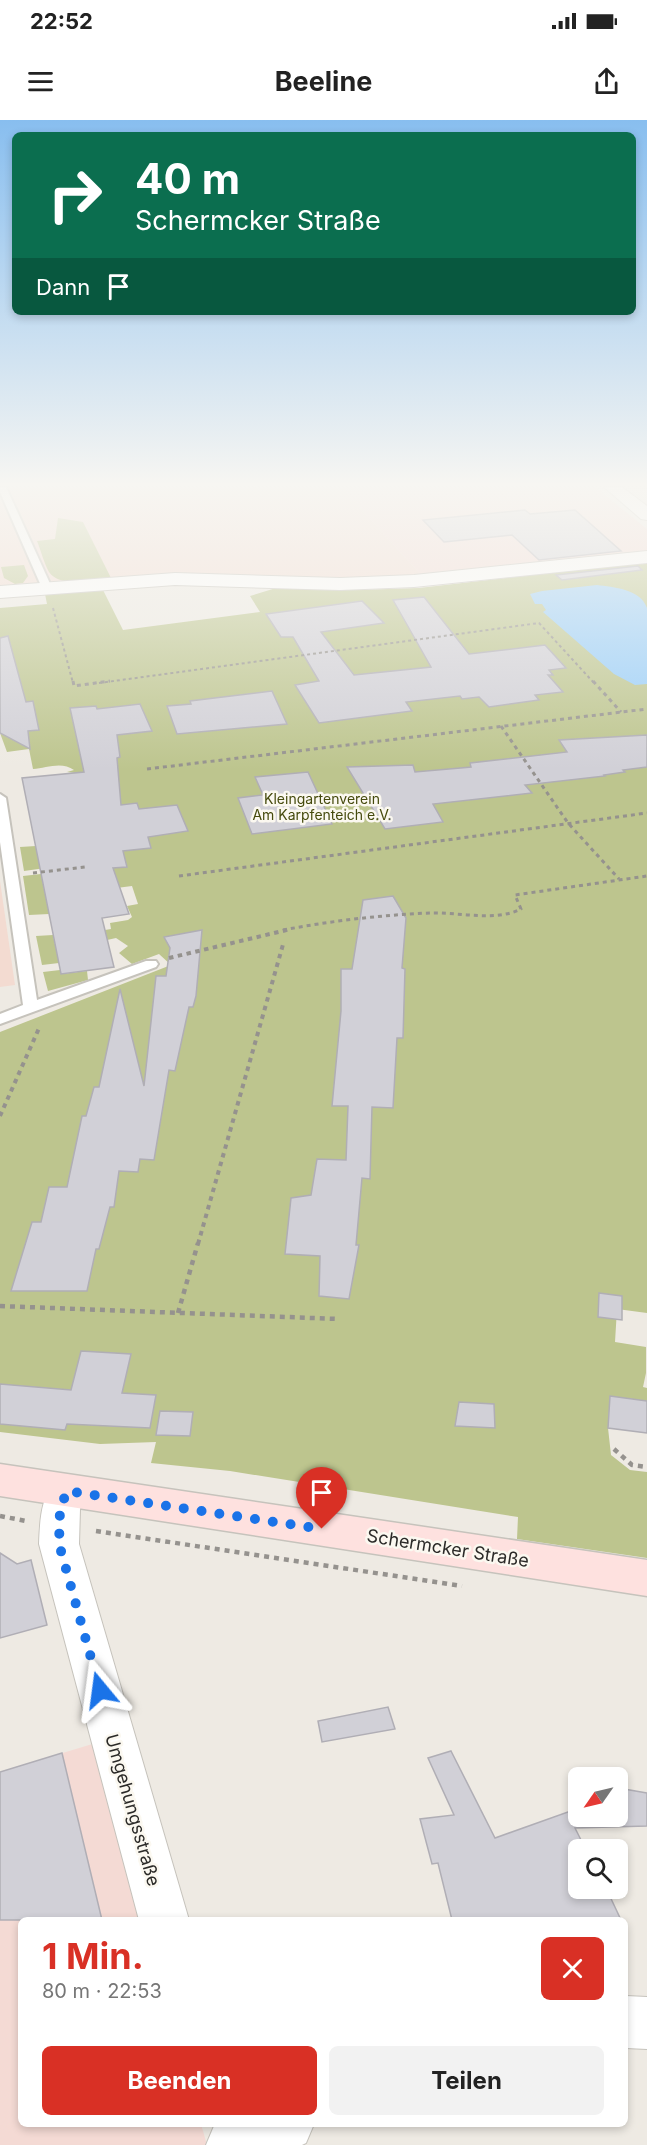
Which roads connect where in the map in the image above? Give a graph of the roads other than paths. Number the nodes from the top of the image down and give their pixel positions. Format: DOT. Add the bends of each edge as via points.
graph roads {
  1 [pos="44,582"];
  2 [pos="139,582"];
  3 [pos="262,582"];
  4 [pos="409,582"];
  5 [pos="47,588"];
  6 [pos="0,592"];
  7 [pos="0,798"];
  8 [pos="151,964"];
  9 [pos="31,1007"];
  10 [pos="0,1018"];
  11 [pos="0,1480"];
  12 [pos="62,1508"];
  13 [pos="647,1578"];
  14 [pos="163,1917"];
  15 [pos="628,2022"];
  16 [pos="647,2023"];
  17 [pos="223,2127"];
  18 [pos="279,2127"];
  19 [pos="227,2145"];
  20 [pos="233,2145"];
  1 -- 5 [label="lane"];
  2 -- 5 [label="street"];
  3 -- 4 [label="street"];
  5 -- 6 [label="street"];
  7 -- 9 [label="lane"];
  8 -- 9 [label="lane"];
  9 -- 10 [label="lane"];
  11 -- 12 [label="main road, Schermcker Straße"];
  12 -- 13 [label="main road, Schermcker Straße"];
  12 -- 14 [label="street, Umgehungsstraße" via="59,1544"];
  15 -- 16 [label="street"];
  17 -- 19 [label="street"];
  18 -- 20 [label="street"];
}
